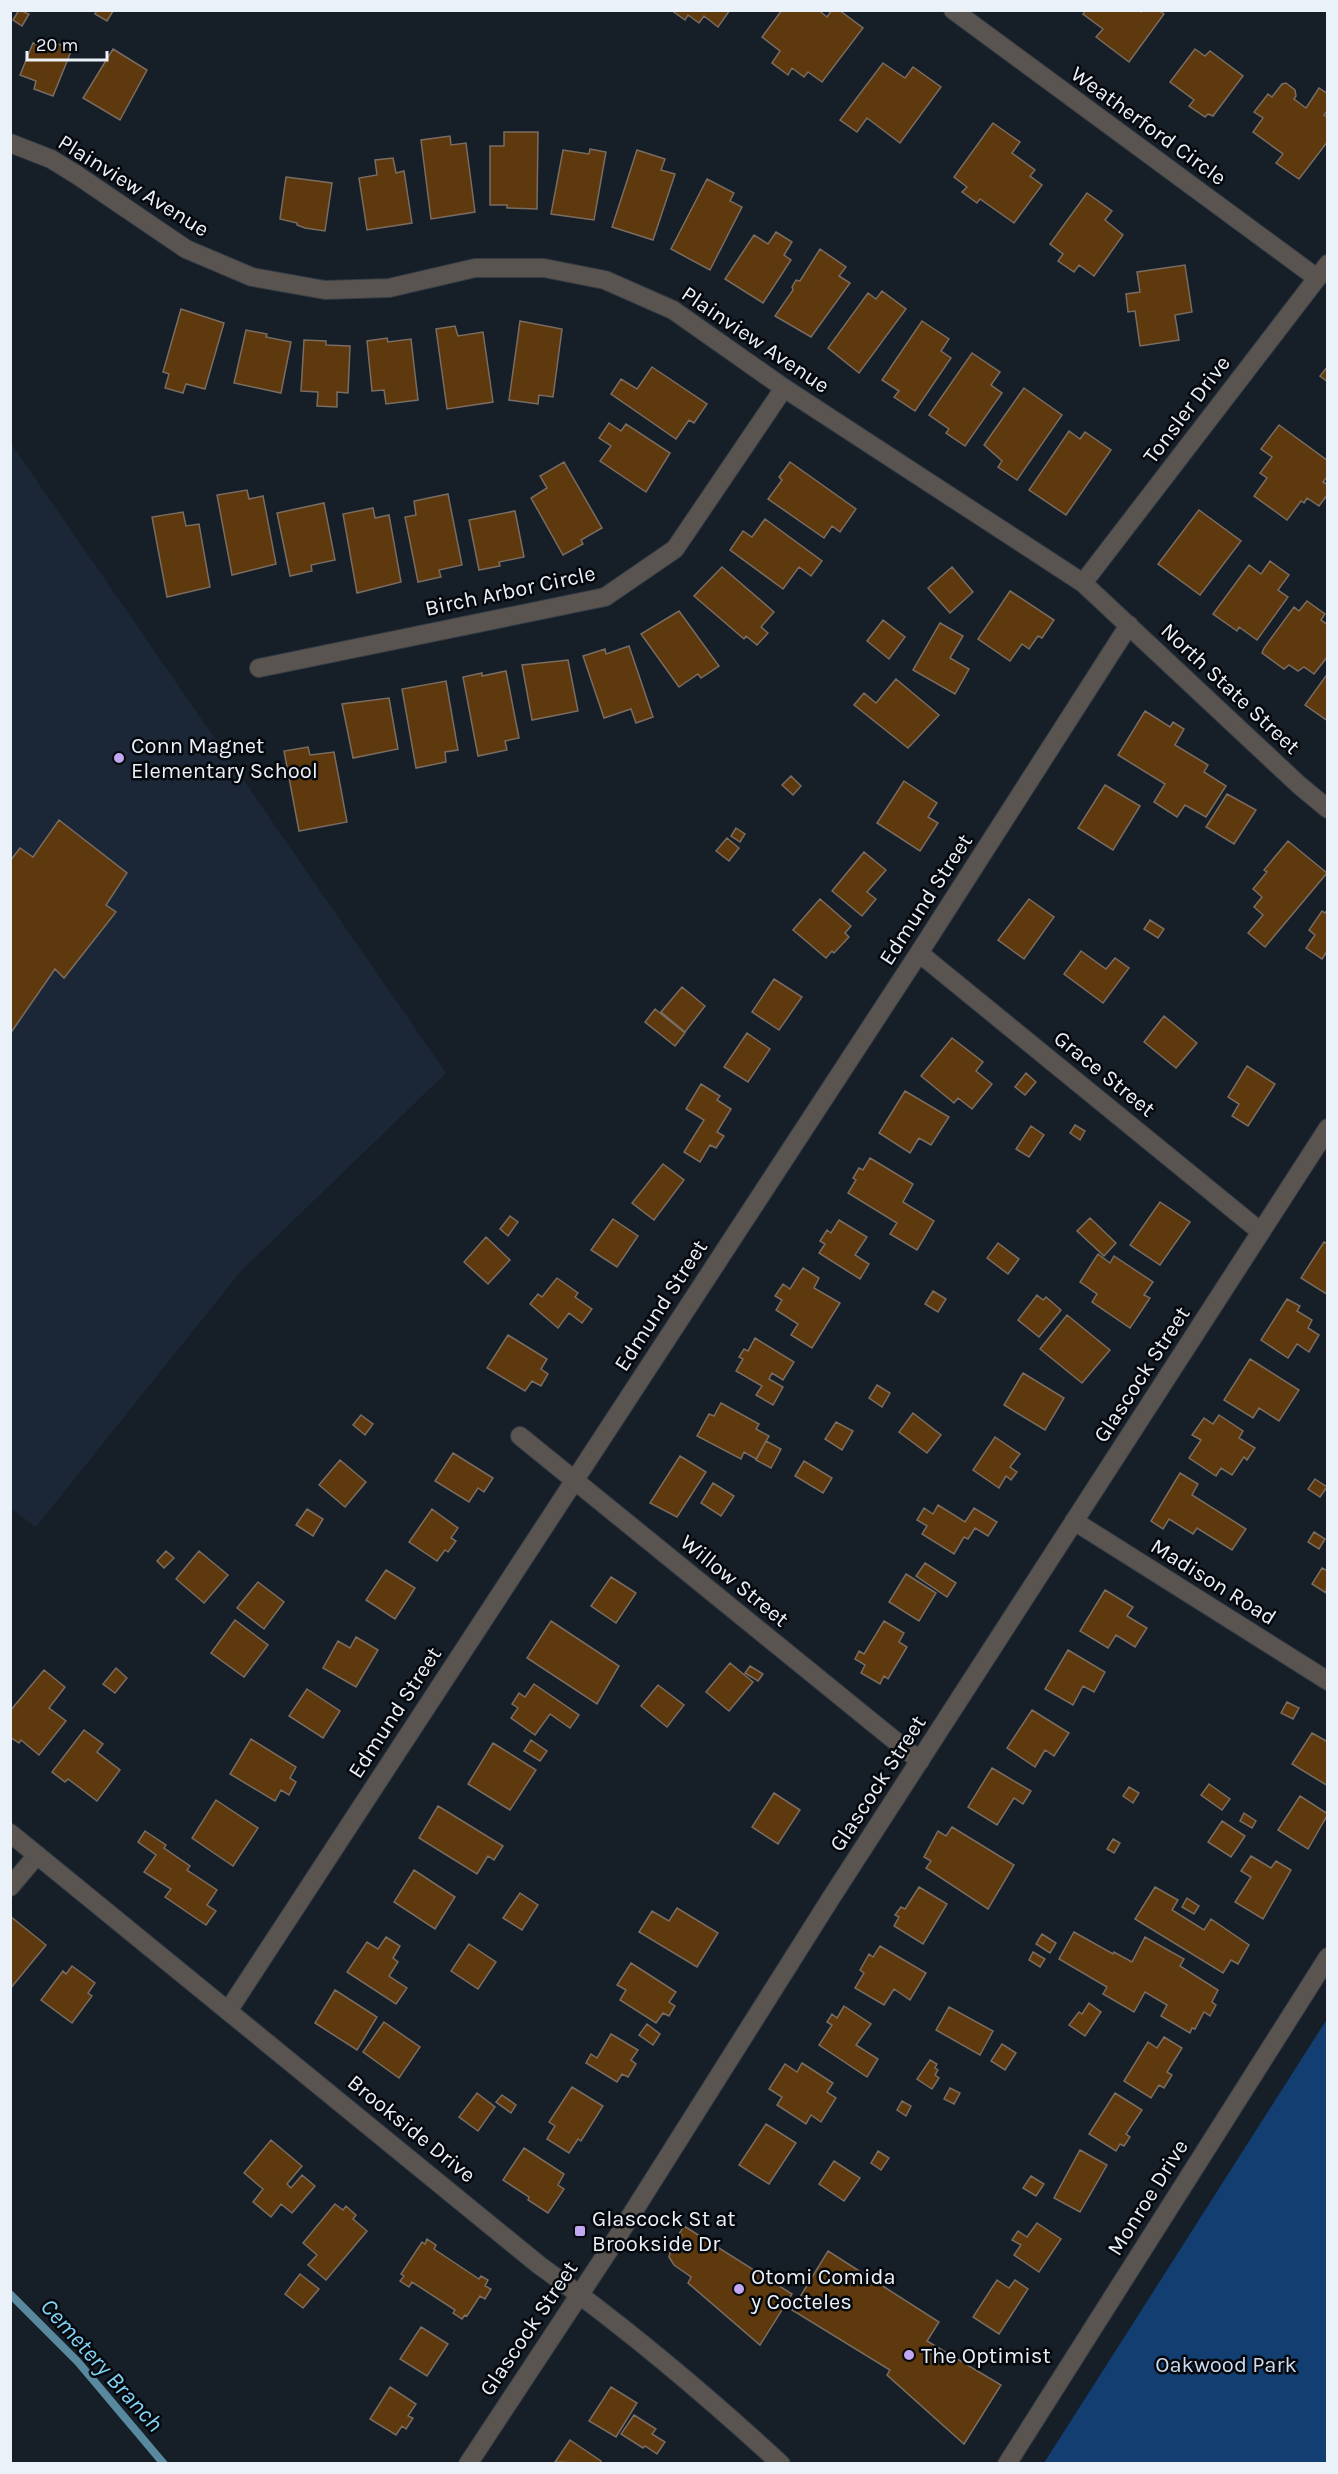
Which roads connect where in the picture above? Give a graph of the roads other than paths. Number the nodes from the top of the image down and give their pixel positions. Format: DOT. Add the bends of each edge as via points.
graph roads {
  1 [pos="953,10"];
  2 [pos="10,143"];
  3 [pos="1322,271"];
  4 [pos="784,388"];
  5 [pos="1083,583"];
  6 [pos="1129,625"];
  7 [pos="259,668"];
  8 [pos="1328,809"];
  9 [pos="920,952"];
  10 [pos="1328,1128"];
  11 [pos="1261,1232"];
  12 [pos="520,1436"];
  13 [pos="573,1480"];
  14 [pos="1074,1521"];
  15 [pos="1328,1681"];
  16 [pos="920,1761"];
  17 [pos="10,1833"];
  18 [pos="37,1855"];
  19 [pos="10,1887"];
  20 [pos="1328,1957"];
  21 [pos="228,2011"];
  22 [pos="579,2293"];
  23 [pos="468,2463"];
  24 [pos="781,2463"];
  25 [pos="1007,2463"];
  1 -- 3 [label="street, Weatherford Circle"];
  2 -- 4 [label="street, Plainview Avenue" via="51,159 186,249 252,277 325,290 390,288 475,268 544,268 605,280 674,310"];
  3 -- 5 [label="street, Tonsler Drive"];
  4 -- 5 [label="street, Plainview Avenue"];
  4 -- 7 [label="street, Birch Arbor Circle" via="675,549 604,597"];
  5 -- 6 [label="street, Plainview Avenue"];
  6 -- 8 [label="street, North State Street"];
  6 -- 9 [label="street, Edmund Street"];
  9 -- 11 [label="street, Grace Street"];
  9 -- 13 [label="street, Edmund Street"];
  10 -- 11 [label="street, Glascock Street"];
  11 -- 14 [label="street, Glascock Street"];
  12 -- 13 [label="street, Willow Street"];
  13 -- 16 [label="street, Willow Street"];
  13 -- 21 [label="street, Edmund Street"];
  14 -- 15 [label="street, Madison Road"];
  14 -- 16 [label="street, Glascock Street"];
  16 -- 22 [label="street, Glascock Street"];
  17 -- 18 [label="street, Brookside Drive"];
  18 -- 19 [label="street"];
  18 -- 21 [label="street, Brookside Drive"];
  20 -- 25 [label="street, Monroe Drive"];
  21 -- 22 [label="street, Brookside Drive" via="539,2265"];
  22 -- 23 [label="street, Glascock Street"];
  22 -- 24 [label="street, Brookside Drive"];
}
